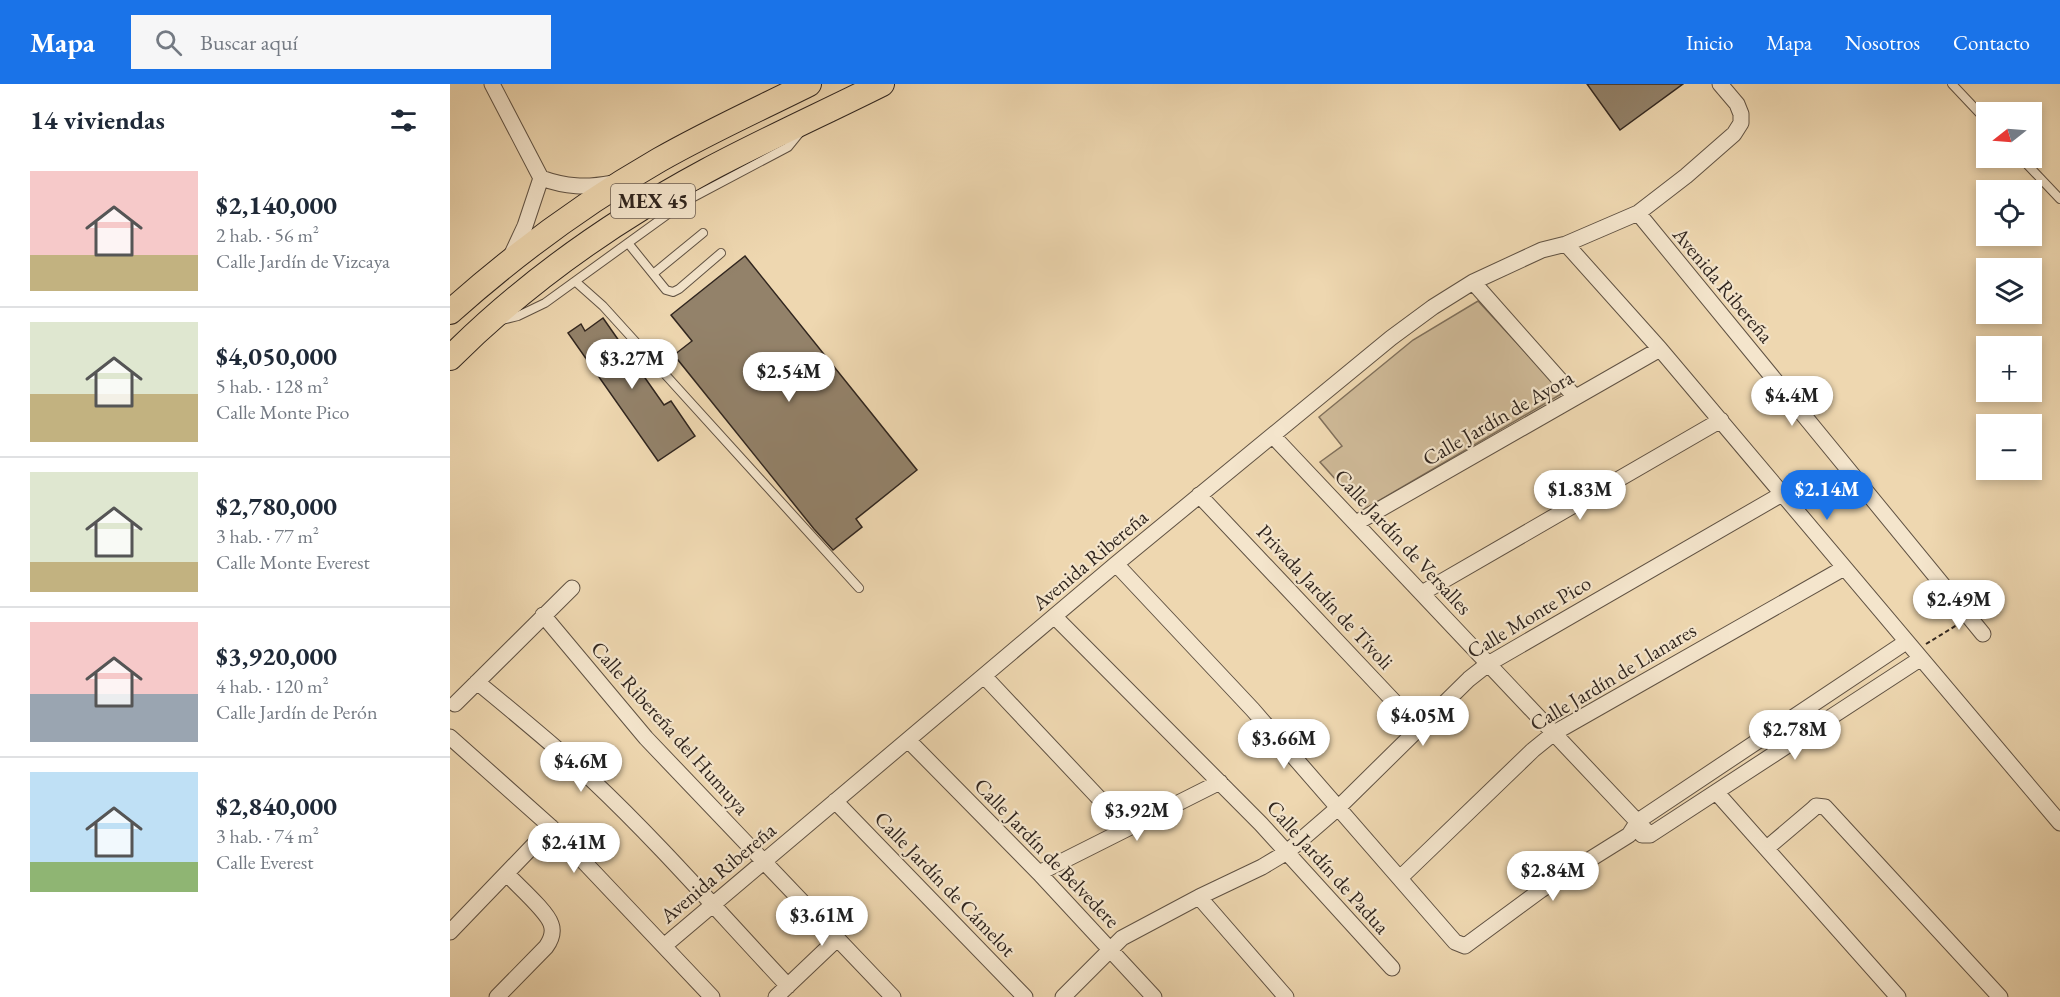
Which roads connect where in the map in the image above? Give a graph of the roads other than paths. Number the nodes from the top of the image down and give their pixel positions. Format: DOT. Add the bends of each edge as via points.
graph roads {
  1 [pos="492,84"];
  2 [pos="809,84"];
  3 [pos="882,84"];
  4 [pos="1720,84"];
  5 [pos="1952,84"];
  6 [pos="794,109"];
  7 [pos="1976,109"];
  8 [pos="2031,168"];
  9 [pos="539,174"];
  10 [pos="624,181"];
  11 [pos="697,185"];
  12 [pos="2060,199"];
  13 [pos="1638,213"];
  14 [pos="703,233"];
  15 [pos="628,243"];
  16 [pos="1566,244"];
  17 [pos="721,253"];
  18 [pos="507,264"];
  19 [pos="653,274"];
  20 [pos="576,282"];
  21 [pos="1473,282"];
  22 [pos="450,312"];
  23 [pos="488,322"];
  24 [pos="1660,349"];
  25 [pos="450,358"];
  26 [pos="1575,397"];
  27 [pos="1721,420"];
  28 [pos="1273,436"];
  29 [pos="1782,494"];
  30 [pos="1199,495"];
  31 [pos="1356,523"];
  32 [pos="1116,564"];
  33 [pos="1844,568"];
  34 [pos="572,588"];
  35 [pos="859,588"];
  36 [pos="1422,593"];
  37 [pos="543,615"];
  38 [pos="1055,617"];
  39 [pos="1983,634"];
  40 [pos="1913,651"];
  41 [pos="1488,664"];
  42 [pos="984,676"];
  43 [pos="477,682"];
  44 [pos="455,704"];
  45 [pos="1419,728"];
  46 [pos="1554,733"];
  47 [pos="450,737"];
  48 [pos="908,740"];
  49 [pos="1220,782"];
  50 [pos="1717,793"];
  51 [pos="835,801"];
  52 [pos="1339,807"];
  53 [pos="1638,821"];
  54 [pos="2060,823"];
  55 [pos="550,827"];
  56 [pos="1128,828"];
  57 [pos="1629,835"];
  58 [pos="1650,835"];
  59 [pos="1767,848"];
  60 [pos="1287,852"];
  61 [pos="763,861"];
  62 [pos="1039,873"];
  63 [pos="507,874"];
  64 [pos="1400,878"];
  65 [pos="1199,897"];
  66 [pos="711,905"];
  67 [pos="450,932"];
  68 [pos="837,939"];
  69 [pos="664,945"];
  70 [pos="1110,949"];
  71 [pos="1392,968"];
  72 [pos="788,986"];
  73 [pos="497,997"];
  74 [pos="712,997"];
  75 [pos="776,997"];
  76 [pos="893,997"];
  77 [pos="1025,997"];
  78 [pos="1063,997"];
  79 [pos="1154,997"];
  80 [pos="1286,997"];
  81 [pos="1898,997"];
  82 [pos="2000,997"];
  1 -- 9 [label="street"];
  2 -- 6 [label="highway, MEX 45"];
  3 -- 6 [label="highway, MEX 45"];
  4 -- 13 [label="street, Avenida Ribereña" via="1737,104 1741,123 1734,134 1686,176"];
  5 -- 7 [label="lane"];
  6 -- 10 [label="highway, MEX 45" via="689,143"];
  6 -- 11 [label="highway, MEX 45"];
  8 -- 12 [label="lane"];
  9 -- 10 [label="street" via="563,185 583,187"];
  9 -- 18 [label="street" via="525,225"];
  10 -- 18 [label="highway, MEX 45"];
  11 -- 15 [label="lane" via="672,211"];
  11 -- 23 [label="highway, MEX 45" via="639,210 584,246"];
  13 -- 16 [label="street, Avenida Ribereña"];
  13 -- 39 [label="street, Avenida Ribereña"];
  14 -- 19 [label="lane"];
  15 -- 19 [label="lane"];
  15 -- 20 [label="lane"];
  16 -- 21 [label="street, Avenida Ribereña" via="1542,250"];
  16 -- 24 [label="street"];
  17 -- 19 [label="lane" via="676,291 666,290"];
  18 -- 22 [label="highway, MEX 45"];
  20 -- 23 [label="lane" via="531,310"];
  20 -- 35 [label="lane" via="603,306"];
  21 -- 26 [label="street"];
  21 -- 28 [label="street, Avenida Ribereña" via="1391,338"];
  23 -- 25 [label="highway, MEX 45"];
  24 -- 26 [label="street, Calle Jardín de Ayora"];
  24 -- 27 [label="street"];
  26 -- 31 [label="street, Calle Jardín de Ayora"];
  27 -- 29 [label="street"];
  27 -- 36 [label="street"];
  28 -- 30 [label="street, Avenida Ribereña"];
  28 -- 31 [label="street, Calle Jardín de Versalles"];
  29 -- 33 [label="street"];
  29 -- 41 [label="street, Calle Monte Pico"];
  30 -- 32 [label="street, Avenida Ribereña"];
  30 -- 45 [label="street, Privada Jardín de Tívoli"];
  31 -- 36 [label="street, Calle Jardín de Versalles"];
  32 -- 38 [label="street, Avenida Ribereña"];
  32 -- 52 [label="street"];
  33 -- 40 [label="street"];
  33 -- 46 [label="street, Calle Jardín de Llanares"];
  34 -- 37 [label="street"];
  36 -- 41 [label="street, Calle Jardín de Versalles"];
  37 -- 43 [label="street"];
  37 -- 61 [label="street, Calle Ribereña del Humuya" via="646,738"];
  38 -- 42 [label="street, Avenida Ribereña"];
  38 -- 49 [label="street, Calle Jardín de Padua"];
  40 -- 50 [label="street"];
  40 -- 53 [label="street"];
  40 -- 54 [label="street"];
  41 -- 45 [label="street, Calle Monte Pico"];
  41 -- 46 [label="street, Calle Jardín de Versalles"];
  42 -- 48 [label="street, Avenida Ribereña"];
  42 -- 56 [label="street"];
  43 -- 44 [label="street"];
  43 -- 66 [label="street" via="592,781"];
  45 -- 52 [label="street, Calle Monte Pico"];
  46 -- 53 [label="street, Calle Jardín de Versalles"];
  46 -- 64 [label="street, Calle Jardín de Llanares"];
  47 -- 55 [label="street"];
  48 -- 51 [label="street, Avenida Ribereña"];
  48 -- 62 [label="street, Calle Jardín de Belvedere"];
  49 -- 56 [label="street"];
  49 -- 60 [label="street, Calle Jardín de Padua"];
  50 -- 58 [label="street"];
  50 -- 59 [label="street"];
  51 -- 61 [label="street, Avenida Ribereña"];
  51 -- 77 [label="street, Calle Jardín de Cámelot"];
  52 -- 60 [label="street, Calle Monte Pico"];
  52 -- 64 [label="street"];
  53 -- 57 [label="street"];
  53 -- 58 [label="street, Calle Jardín de Versalles"];
  55 -- 63 [label="street"];
  55 -- 69 [label="street"];
  56 -- 62 [label="street"];
  57 -- 58 [label="street"];
  57 -- 64 [label="street" via="1541,890 1465,946 1455,942"];
  59 -- 81 [label="street"];
  59 -- 82 [label="street" via="1816,806 1825,807"];
  60 -- 65 [label="street, Calle Monte Pico"];
  60 -- 71 [label="street, Calle Jardín de Padua"];
  61 -- 66 [label="street, Avenida Ribereña"];
  61 -- 68 [label="street, Calle Ribereña del Humuya"];
  62 -- 70 [label="street, Calle Jardín de Belvedere"];
  63 -- 67 [label="street"];
  63 -- 73 [label="street" via="548,917 552,930 546,947"];
  65 -- 70 [label="street, Calle Monte Pico" via="1139,928"];
  65 -- 80 [label="street"];
  66 -- 69 [label="street, Avenida Ribereña"];
  66 -- 72 [label="street"];
  68 -- 72 [label="street"];
  68 -- 76 [label="street, Calle Ribereña del Humuya"];
  69 -- 74 [label="street"];
  70 -- 78 [label="street, Calle Monte Pico"];
  70 -- 79 [label="street, Calle Jardín de Belvedere"];
  72 -- 75 [label="street"];
}
